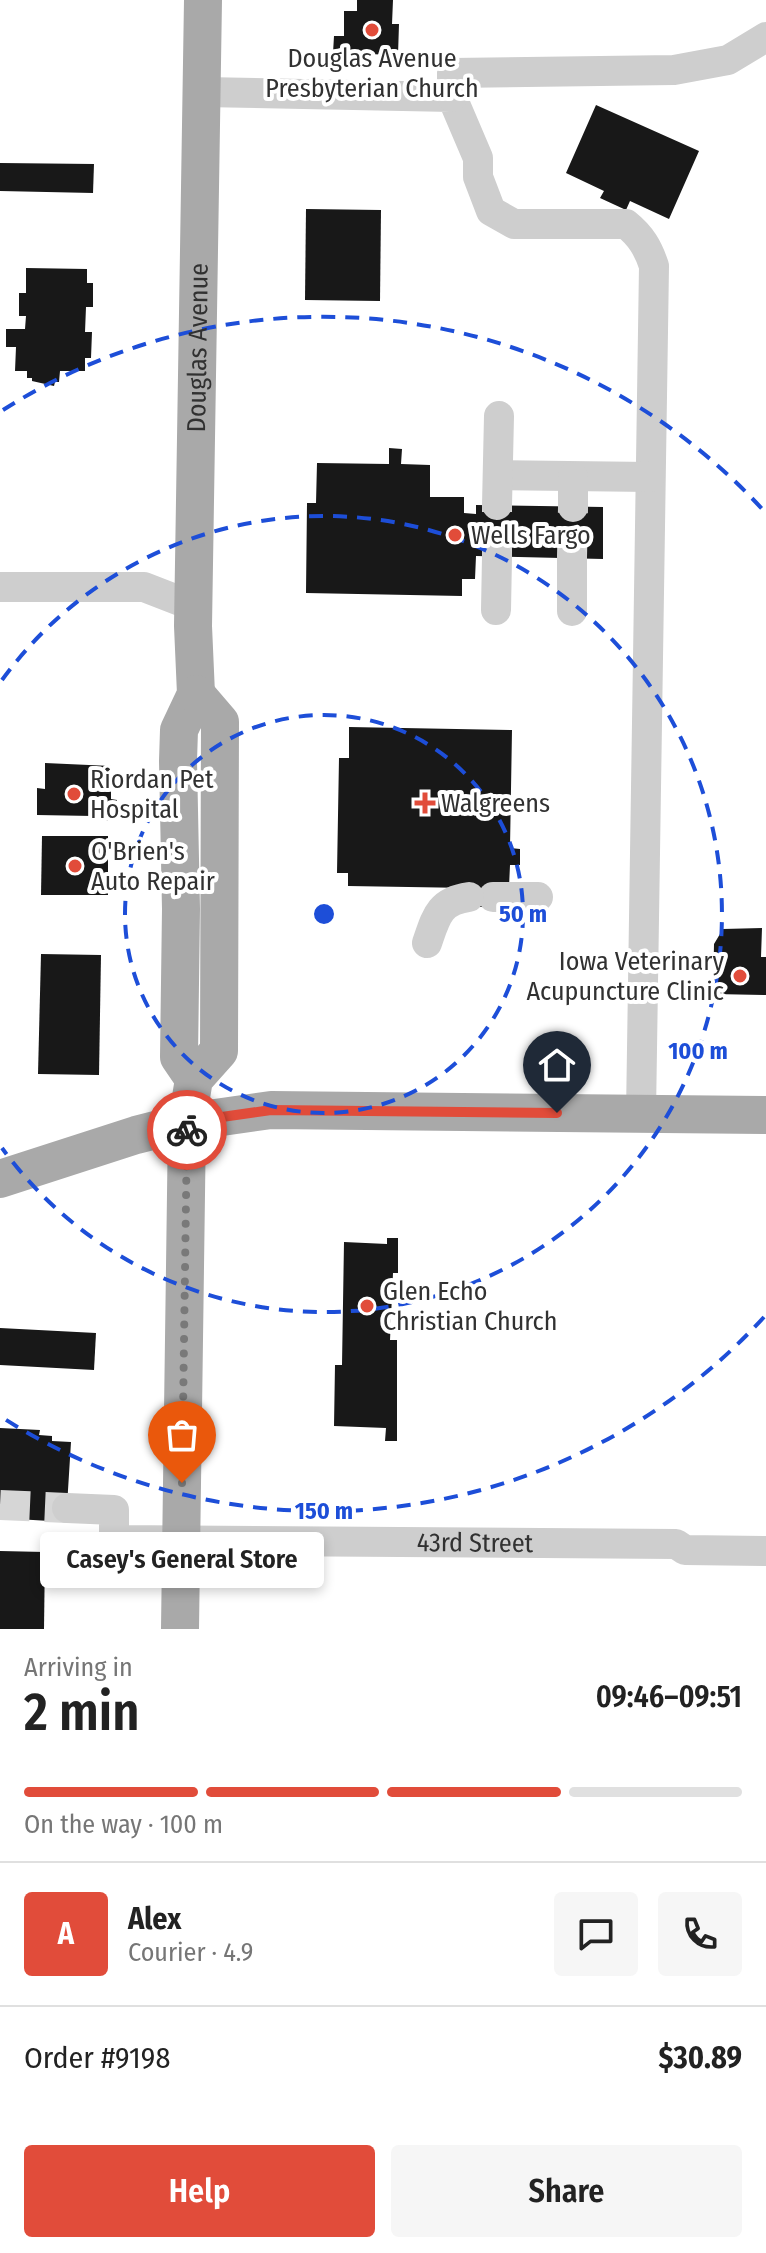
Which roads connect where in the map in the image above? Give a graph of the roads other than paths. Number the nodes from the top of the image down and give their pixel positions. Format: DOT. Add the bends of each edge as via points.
graph roads {
  1 [pos="203,0"];
  2 [pos="766,37"];
  3 [pos="203,92"];
  4 [pos="452,97"];
  5 [pos="499,416"];
  6 [pos="498,475"];
  7 [pos="650,477"];
  8 [pos="497,505"];
  9 [pos="497,557"];
  10 [pos="572,558"];
  11 [pos="0,587"];
  12 [pos="193,606"];
  13 [pos="496,610"];
  14 [pos="572,611"];
  15 [pos="538,897"];
  16 [pos="427,943"];
  17 [pos="641,1114"];
  18 [pos="766,1115"];
  19 [pos="187,1122"];
  20 [pos="0,1179"];
  21 [pos="67,1508"];
  22 [pos="181,1541"];
  23 [pos="766,1551"];
  24 [pos="180,1629"];
  1 -- 3 [label="main road, Douglas Avenue"];
  2 -- 4 [label="street" via="728,60 674,70 452,73"];
  3 -- 4 [label="street"];
  3 -- 12 [label="main road, Douglas Avenue"];
  4 -- 7 [label="street" via="478,158 478,177 491,211 514,224 626,224 649,251 654,266"];
  5 -- 6 [label="street"];
  6 -- 7 [label="street" via="573,492"];
  6 -- 8 [label="street"];
  7 -- 17 [label="street"];
  9 -- 13 [label="street"];
  10 -- 14 [label="street"];
  11 -- 12 [label="street" via="144,587"];
  12 -- 19 [label="main road, Douglas Avenue" via="196,694 179,730 178,761 179,1057 194,1079"];
  15 -- 16 [label="street" via="451,899"];
  17 -- 18 [label="main road"];
  17 -- 19 [label="main road" via="271,1110"];
  19 -- 20 [label="main road"];
  19 -- 22 [label="main road, Douglas Avenue"];
  21 -- 22 [label="street, 43rd Street" via="114,1510 114,1540"];
  22 -- 23 [label="street, 43rd Street" via="676,1544 685,1550"];
  22 -- 24 [label="main road, Douglas Avenue"];
}
